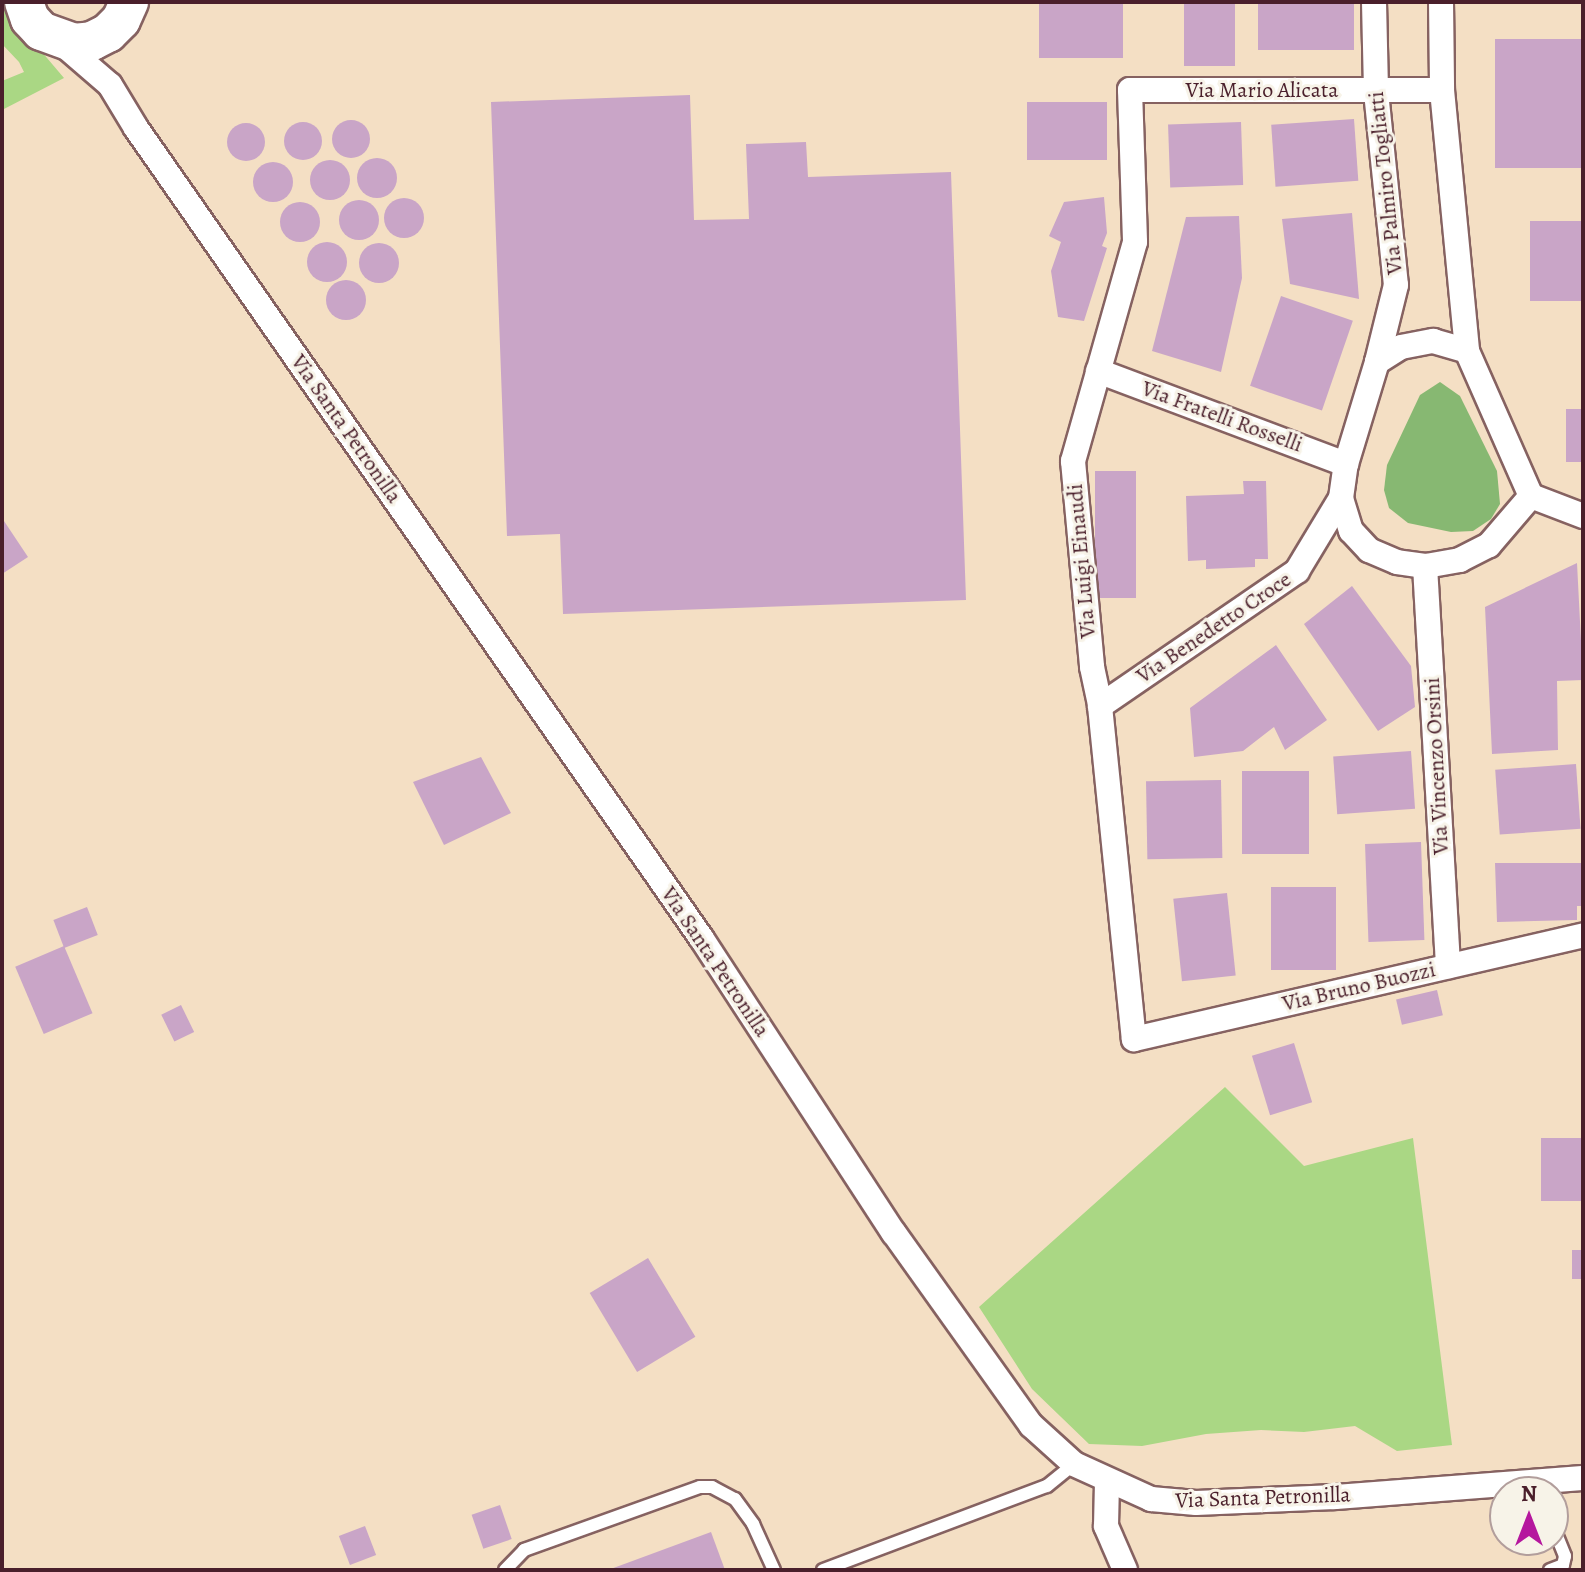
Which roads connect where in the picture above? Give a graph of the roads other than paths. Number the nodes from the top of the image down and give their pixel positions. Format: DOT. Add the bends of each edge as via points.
graph roads {
  1 [pos="24,2"];
  2 [pos="1374,2"];
  3 [pos="1441,2"];
  4 [pos="124,10"];
  5 [pos="56,39"];
  6 [pos="110,85"];
  7 [pos="1130,90"];
  8 [pos="1442,90"];
  9 [pos="1376,92"];
  10 [pos="1467,351"];
  11 [pos="1377,362"];
  12 [pos="1098,371"];
  13 [pos="1346,464"];
  14 [pos="1531,496"];
  15 [pos="1341,498"];
  16 [pos="1583,516"];
  17 [pos="1425,566"];
  18 [pos="1100,706"];
  19 [pos="1583,935"];
  20 [pos="1448,966"];
  21 [pos="1134,1039"];
  22 [pos="1074,1464"];
  23 [pos="1107,1482"];
  24 [pos="1489,1489"];
  25 [pos="1565,1556"];
  26 [pos="505,1570"];
  27 [pos="774,1570"];
  28 [pos="823,1570"];
  29 [pos="1125,1570"];
  30 [pos="1550,1570"];
  1 -- 5 [label="main road" via="30,19"];
  2 -- 9 [label="street, Via Palmiro Togliatti"];
  3 -- 8 [label="street"];
  4 -- 5 [label="main road" via="92,41"];
  4 -- 6 [label="street" via="106,65"];
  5 -- 6 [label="street, Via Santa Petronilla"];
  6 -- 22 [label="street, Via Santa Petronilla" via="702,939 993,1376 1031,1425"];
  7 -- 9 [label="street, Via Mario Alicata"];
  7 -- 12 [label="street, Via Luigi Einaudi" via="1135,242"];
  8 -- 9 [label="street, Via Mario Alicata"];
  8 -- 10 [label="street"];
  9 -- 11 [label="street, Via Palmiro Togliatti" via="1396,285"];
  10 -- 11 [label="street" via="1433,341 1401,347"];
  10 -- 14 [label="street"];
  11 -- 13 [label="street"];
  12 -- 13 [label="street, Via Fratelli Rosselli"];
  12 -- 18 [label="street, Via Luigi Einaudi" via="1073,461"];
  13 -- 15 [label="street"];
  14 -- 16 [label="street"];
  14 -- 17 [label="street" via="1489,545 1460,560"];
  15 -- 17 [label="street" via="1351,531 1369,550"];
  15 -- 18 [label="street, Via Benedetto Croce" via="1297,571"];
  17 -- 20 [label="street, Via Vincenzo Orsini"];
  18 -- 21 [label="street, Via Luigi Einaudi"];
  19 -- 20 [label="street, Via Bruno Buozzi"];
  20 -- 21 [label="street, Via Bruno Buozzi"];
  22 -- 23 [label="street, Via Santa Petronilla"];
  22 -- 28 [label="lane" via="1047,1486"];
  23 -- 24 [label="street, Via Santa Petronilla" via="1151,1499 1196,1503"];
  23 -- 29 [label="street" via="1106,1526"];
  25 -- 30 [label="lane" via="1563,1565"];
  26 -- 27 [label="lane" via="524,1550 700,1487 735,1499"];
}
